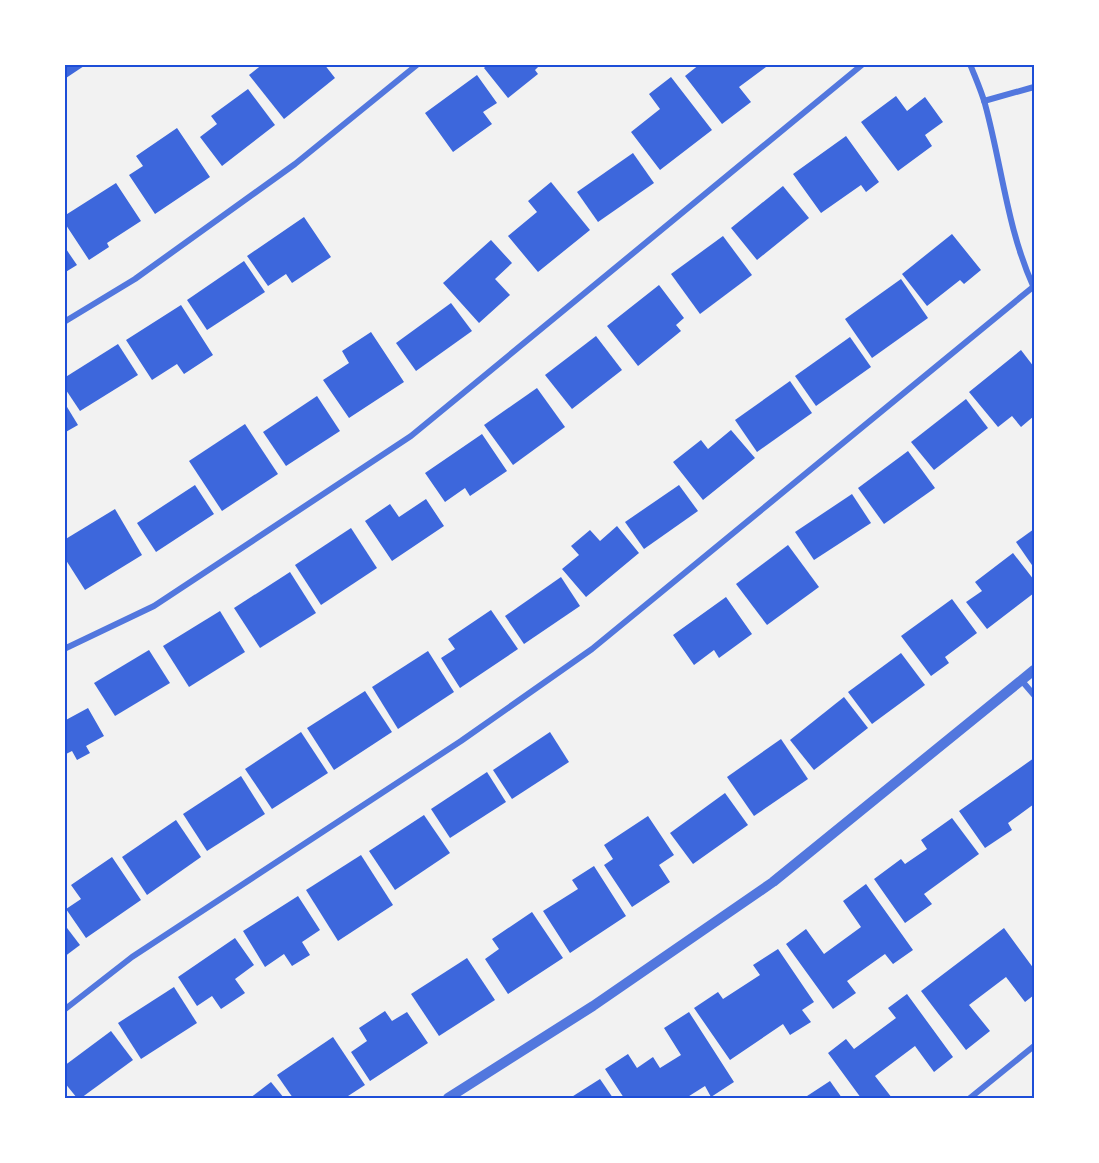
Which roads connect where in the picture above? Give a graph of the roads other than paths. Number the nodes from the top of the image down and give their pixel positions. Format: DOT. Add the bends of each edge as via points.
graph roads {
  1 [pos="418,64"];
  2 [pos="863,64"];
  3 [pos="970,64"];
  4 [pos="1035,87"];
  5 [pos="984,101"];
  6 [pos="1034,288"];
  7 [pos="64,322"];
  8 [pos="64,649"];
  9 [pos="1035,670"];
  10 [pos="1022,681"];
  11 [pos="1035,695"];
  12 [pos="64,1010"];
  13 [pos="1035,1046"];
  14 [pos="448,1098"];
  15 [pos="970,1098"];
  1 -- 7 [label="street" via="295,164 135,279"];
  2 -- 8 [label="street" via="411,436 154,606"];
  3 -- 5 [label="street"];
  4 -- 5 [label="street"];
  5 -- 6 [label="street" via="1008,214"];
  6 -- 12 [label="street" via="592,649 461,741 132,957"];
  9 -- 10 [label="street"];
  10 -- 11 [label="street"];
  10 -- 14 [label="street" via="773,882 593,1006"];
  13 -- 15 [label="street"];
}
